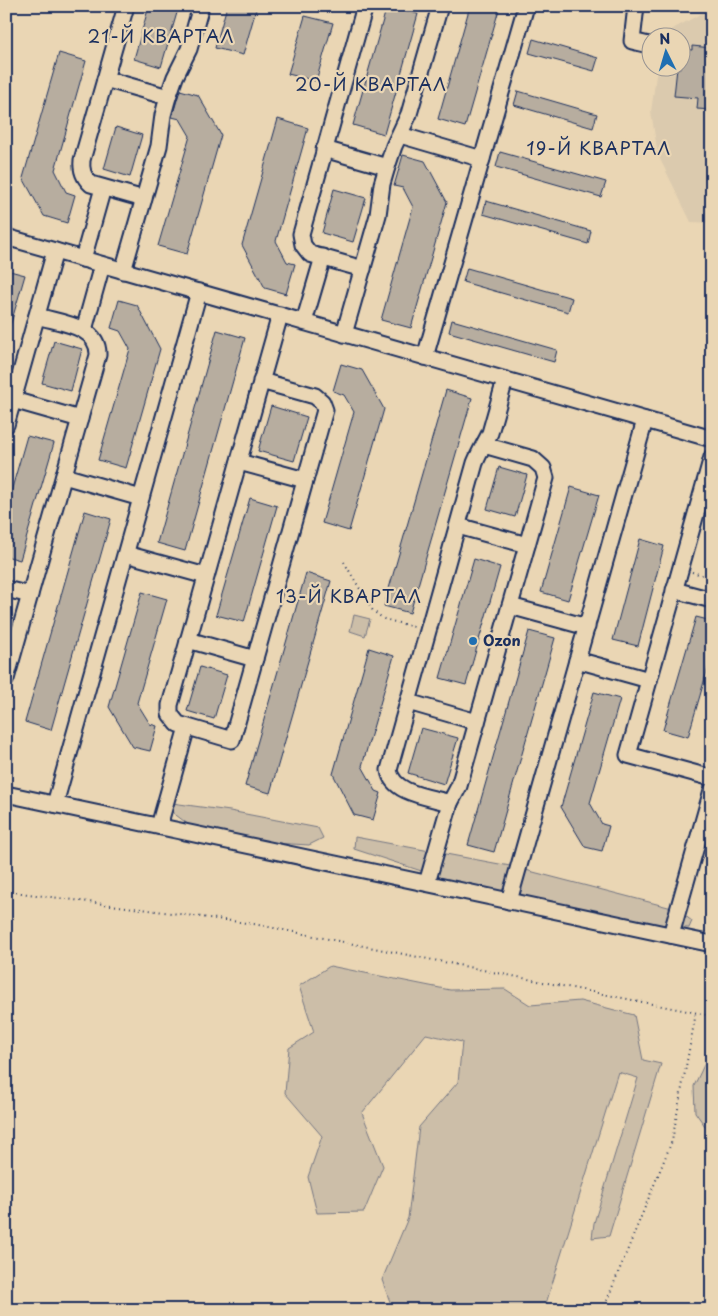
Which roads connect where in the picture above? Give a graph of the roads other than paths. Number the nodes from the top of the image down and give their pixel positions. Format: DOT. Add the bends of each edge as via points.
graph roads {
  1 [pos="126,6"];
  2 [pos="201,6"];
  3 [pos="365,6"];
  4 [pos="440,6"];
  5 [pos="526,6"];
  6 [pos="636,6"];
  7 [pos="640,42"];
  8 [pos="105,80"];
  9 [pos="168,97"];
  10 [pos="400,135"];
  11 [pos="324,149"];
  12 [pos="482,159"];
  13 [pos="387,167"];
  14 [pos="103,188"];
  15 [pos="144,199"];
  16 [pos="6,237"];
  17 [pos="55,251"];
  18 [pos="323,257"];
  19 [pos="83,259"];
  20 [pos="102,264"];
  21 [pos="363,269"];
  22 [pos="123,271"];
  23 [pos="200,292"];
  24 [pos="280,315"];
  25 [pos="37,316"];
  26 [pos="304,322"];
  27 [pos="84,330"];
  28 [pos="344,334"];
  29 [pos="425,357"];
  30 [pos="505,380"];
  31 [pos="261,381"];
  32 [pos="13,400"];
  33 [pos="80,419"];
  34 [pos="645,420"];
  35 [pos="6,425"];
  36 [pos="712,439"];
  37 [pos="484,445"];
  38 [pos="712,457"];
  39 [pos="239,462"];
  40 [pos="64,476"];
  41 [pos="305,480"];
  42 [pos="141,498"];
  43 [pos="458,526"];
  44 [pos="527,545"];
  45 [pos="126,554"];
  46 [pos="206,576"];
  47 [pos="6,589"];
  48 [pos="674,590"];
  49 [pos="30,595"];
  50 [pos="712,600"];
  51 [pos="510,606"];
  52 [pos="587,627"];
  53 [pos="188,640"];
  54 [pos="255,659"];
  55 [pos="578,660"];
  56 [pos="6,678"];
  57 [pos="649,680"];
  58 [pos="408,702"];
  59 [pos="477,722"];
  60 [pos="187,727"];
  61 [pos="712,778"];
  62 [pos="712,790"];
  63 [pos="6,794"];
  64 [pos="450,803"];
  65 [pos="55,804"];
  66 [pos="159,826"];
  67 [pos="427,883"];
  68 [pos="510,901"];
  69 [pos="671,935"];
  70 [pos="712,944"];
  1 -- 8 [label="street"];
  2 -- 9 [label="street" via="189,49"];
  3 -- 11 [label="street"];
  4 -- 10 [label="street" via="410,114"];
  5 -- 12 [label="street"];
  6 -- 7 [label="street" via="632,41"];
  8 -- 9 [label="street"];
  8 -- 14 [label="street" via="81,165 87,180"];
  9 -- 15 [label="street" via="161,140"];
  10 -- 12 [label="street"];
  10 -- 13 [label="street"];
  11 -- 13 [label="street"];
  11 -- 18 [label="street" via="301,234 306,250"];
  12 -- 29 [label="street"];
  13 -- 21 [label="street" via="380,209"];
  14 -- 15 [label="street"];
  14 -- 19 [label="street"];
  15 -- 22 [label="street"];
  16 -- 17 [label="street"];
  17 -- 19 [label="street"];
  17 -- 25 [label="street"];
  18 -- 21 [label="street"];
  18 -- 26 [label="street"];
  19 -- 20 [label="street"];
  20 -- 22 [label="street"];
  20 -- 27 [label="street"];
  21 -- 28 [label="street"];
  22 -- 23 [label="street"];
  23 -- 24 [label="street"];
  23 -- 42 [label="street"];
  24 -- 26 [label="street"];
  24 -- 31 [label="street"];
  25 -- 27 [label="street"];
  25 -- 32 [label="street"];
  26 -- 28 [label="street"];
  27 -- 33 [label="street" via="93,336 98,355"];
  28 -- 29 [label="street"];
  29 -- 30 [label="street"];
  30 -- 34 [label="street"];
  30 -- 37 [label="street"];
  31 -- 39 [label="street"];
  31 -- 41 [label="street" via="315,396 324,406"];
  32 -- 33 [label="street"];
  32 -- 35 [label="street"];
  33 -- 40 [label="street"];
  34 -- 36 [label="street"];
  34 -- 52 [label="street"];
  37 -- 43 [label="street" via="475,463"];
  37 -- 44 [label="street" via="532,458 543,468 546,478"];
  38 -- 48 [label="street"];
  39 -- 41 [label="street"];
  39 -- 46 [label="street"];
  40 -- 42 [label="street"];
  40 -- 49 [label="street"];
  41 -- 54 [label="street"];
  42 -- 45 [label="street"];
  43 -- 44 [label="street"];
  43 -- 58 [label="street"];
  44 -- 51 [label="street"];
  45 -- 46 [label="street"];
  45 -- 65 [label="street"];
  46 -- 53 [label="street"];
  47 -- 49 [label="street"];
  48 -- 50 [label="street"];
  48 -- 57 [label="street"];
  49 -- 56 [label="street"];
  51 -- 52 [label="street"];
  51 -- 59 [label="street"];
  52 -- 55 [label="street"];
  53 -- 54 [label="street"];
  53 -- 60 [label="street" via="170,705 173,719"];
  54 -- 60 [label="street" via="232,740"];
  55 -- 57 [label="street"];
  55 -- 68 [label="street"];
  57 -- 61 [label="street" via="628,754"];
  58 -- 59 [label="street"];
  58 -- 64 [label="street" via="389,770 391,779 405,790"];
  59 -- 64 [label="street" via="458,790"];
  60 -- 66 [label="street"];
  62 -- 69 [label="street"];
  63 -- 65 [label="street"];
  64 -- 67 [label="street"];
  65 -- 66 [label="street"];
  66 -- 67 [label="street"];
  67 -- 68 [label="street"];
  68 -- 69 [label="street"];
  69 -- 70 [label="street"];
}
